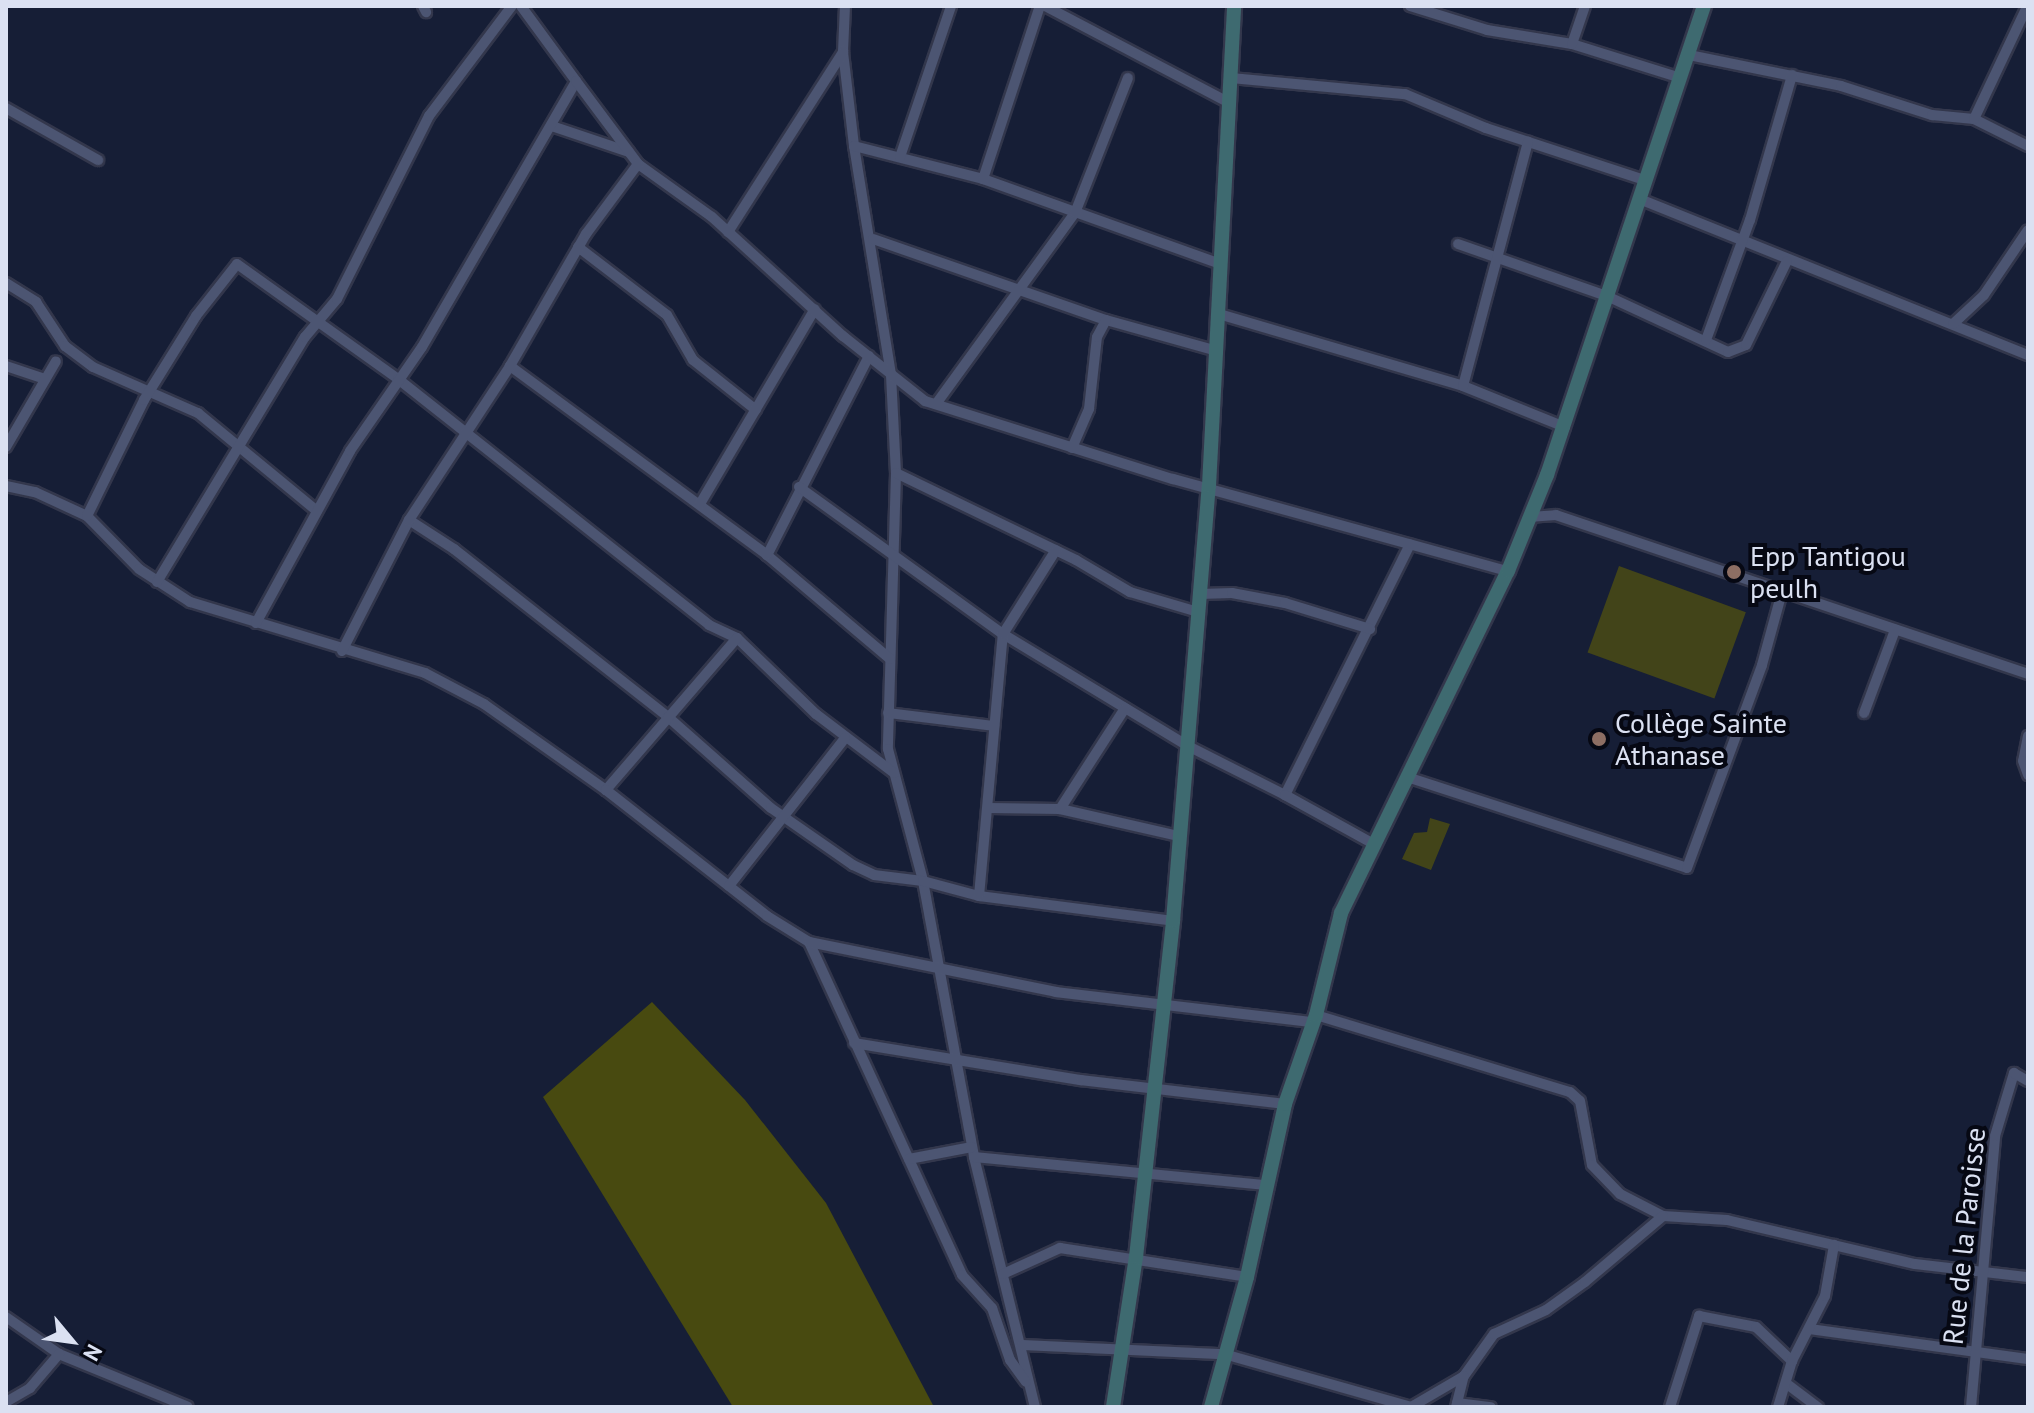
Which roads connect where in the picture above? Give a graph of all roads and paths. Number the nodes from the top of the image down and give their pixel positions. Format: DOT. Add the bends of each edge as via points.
graph roads {
  1 [pos="512,6"];
  2 [pos="845,6"];
  3 [pos="951,6"];
  4 [pos="1043,6"];
  5 [pos="1234,6"];
  6 [pos="1410,6"];
  7 [pos="1585,6"];
  8 [pos="1704,6"];
  9 [pos="2025,8"];
  10 [pos="524,11"];
  11 [pos="505,19"];
  12 [pos="1572,44"];
  13 [pos="843,52"];
  14 [pos="1689,55"];
  15 [pos="1792,75"];
  16 [pos="1128,78"];
  17 [pos="1231,78"];
  18 [pos="1681,78"];
  19 [pos="576,81"];
  20 [pos="1230,103"];
  21 [pos="6,108"];
  22 [pos="1974,119"];
  23 [pos="552,126"];
  24 [pos="1528,142"];
  25 [pos="854,146"];
  26 [pos="2028,146"];
  27 [pos="630,153"];
  28 [pos="900,157"];
  29 [pos="98,160"];
  30 [pos="638,164"];
  31 [pos="983,179"];
  32 [pos="1647,181"];
  33 [pos="1642,200"];
  34 [pos="1075,213"];
  35 [pos="2028,230"];
  36 [pos="728,232"];
  37 [pos="873,239"];
  38 [pos="1742,241"];
  39 [pos="1458,244"];
  40 [pos="578,247"];
  41 [pos="1787,261"];
  42 [pos="1500,262"];
  43 [pos="1221,264"];
  44 [pos="6,283"];
  45 [pos="1023,288"];
  46 [pos="1609,297"];
  47 [pos="815,309"];
  48 [pos="1219,314"];
  49 [pos="1106,320"];
  50 [pos="320,323"];
  51 [pos="1953,324"];
  52 [pos="1706,340"];
  53 [pos="1217,351"];
  54 [pos="2028,355"];
  55 [pos="869,356"];
  56 [pos="56,361"];
  57 [pos="6,366"];
  58 [pos="510,366"];
  59 [pos="891,375"];
  60 [pos="45,379"];
  61 [pos="398,379"];
  62 [pos="1463,386"];
  63 [pos="152,390"];
  64 [pos="936,404"];
  65 [pos="756,410"];
  66 [pos="1565,427"];
  67 [pos="467,434"];
  68 [pos="241,444"];
  69 [pos="6,447"];
  70 [pos="1072,448"];
  71 [pos="896,473"];
  72 [pos="6,486"];
  73 [pos="1209,486"];
  74 [pos="799,487"];
  75 [pos="700,504"];
  76 [pos="317,511"];
  77 [pos="87,516"];
  78 [pos="1529,517"];
  79 [pos="409,520"];
  80 [pos="1410,544"];
  81 [pos="1056,550"];
  82 [pos="767,555"];
  83 [pos="893,560"];
  84 [pos="1508,571"];
  85 [pos="157,582"];
  86 [pos="1783,588"];
  87 [pos="1200,594"];
  88 [pos="1198,612"];
  89 [pos="256,623"];
  90 [pos="1370,629"];
  91 [pos="1895,630"];
  92 [pos="1003,634"];
  93 [pos="737,638"];
  94 [pos="342,651"];
  95 [pos="890,659"];
  96 [pos="2028,674"];
  97 [pos="1125,708"];
  98 [pos="888,713"];
  99 [pos="1864,713"];
  100 [pos="668,717"];
  101 [pos="994,726"];
  102 [pos="2028,736"];
  103 [pos="845,738"];
  104 [pos="1188,746"];
  105 [pos="894,773"];
  106 [pos="2028,775"];
  107 [pos="1407,777"];
  108 [pos="606,790"];
  109 [pos="1285,795"];
  110 [pos="989,808"];
  111 [pos="1060,809"];
  112 [pos="783,817"];
  113 [pos="1179,836"];
  114 [pos="1372,843"];
  115 [pos="923,881"];
  116 [pos="729,886"];
  117 [pos="979,896"];
  118 [pos="1173,921"];
  119 [pos="809,942"];
  120 [pos="937,971"];
  121 [pos="1164,1007"];
  122 [pos="1314,1018"];
  123 [pos="854,1043"];
  124 [pos="955,1061"];
  125 [pos="2028,1081"];
  126 [pos="1156,1090"];
  127 [pos="1285,1104"];
  128 [pos="973,1152"];
  129 [pos="909,1159"];
  130 [pos="1143,1175"];
  131 [pos="1264,1185"];
  132 [pos="1663,1216"];
  133 [pos="1834,1245"];
  134 [pos="1136,1257"];
  135 [pos="1984,1272"];
  136 [pos="1003,1274"];
  137 [pos="1247,1277"];
  138 [pos="2028,1277"];
  139 [pos="6,1317"];
  140 [pos="1809,1329"];
  141 [pos="1022,1345"];
  142 [pos="1121,1351"];
  143 [pos="1977,1351"];
  144 [pos="59,1354"];
  145 [pos="1224,1354"];
  146 [pos="2028,1359"];
  147 [pos="1792,1361"];
  148 [pos="1464,1376"];
  149 [pos="1027,1384"];
  150 [pos="1787,1384"];
  151 [pos="6,1402"];
  152 [pos="1457,1405"];
  153 [pos="188,1407"];
  154 [pos="1035,1407"];
  155 [pos="1113,1407"];
  156 [pos="1211,1407"];
  157 [pos="1411,1407"];
  158 [pos="1491,1407"];
  159 [pos="1670,1407"];
  160 [pos="1778,1407"];
  161 [pos="1818,1407"];
  162 [pos="1971,1407"];
  1 -- 11 [label="street"];
  2 -- 13 [label="street"];
  3 -- 28 [label="street"];
  4 -- 20 [label="street"];
  4 -- 31 [label="street"];
  5 -- 17 [label="main road"];
  6 -- 12 [label="street" via="1487,30"];
  7 -- 12 [label="street"];
  8 -- 14 [label="main road"];
  9 -- 22 [label="street"];
  10 -- 11 [label="street"];
  10 -- 19 [label="street"];
  11 -- 50 [label="street" via="429,116"];
  12 -- 18 [label="street"];
  13 -- 25 [label="street"];
  13 -- 36 [label="street"];
  14 -- 15 [label="street"];
  14 -- 18 [label="main road"];
  15 -- 22 [label="street" via="1932,115"];
  15 -- 38 [label="street"];
  16 -- 34 [label="street"];
  17 -- 20 [label="main road"];
  17 -- 24 [label="street" via="1396,92"];
  18 -- 32 [label="main road"];
  19 -- 23 [label="street"];
  19 -- 27 [label="street"];
  20 -- 43 [label="main road"];
  21 -- 29 [label="street"];
  22 -- 26 [label="street"];
  23 -- 27 [label="street"];
  23 -- 61 [label="street"];
  24 -- 32 [label="street"];
  24 -- 42 [label="street"];
  25 -- 28 [label="street"];
  25 -- 37 [label="street"];
  27 -- 30 [label="street"];
  28 -- 31 [label="street"];
  30 -- 36 [label="street"];
  30 -- 40 [label="street"];
  31 -- 34 [label="street"];
  32 -- 33 [label="main road"];
  33 -- 38 [label="street"];
  33 -- 46 [label="main road"];
  34 -- 43 [label="street"];
  34 -- 45 [label="street"];
  35 -- 51 [label="street" via="1984,295"];
  36 -- 47 [label="street"];
  37 -- 45 [label="street"];
  37 -- 59 [label="street"];
  38 -- 41 [label="street"];
  38 -- 52 [label="street"];
  39 -- 42 [label="street"];
  40 -- 58 [label="street"];
  40 -- 65 [label="street" via="667,315 693,360"];
  41 -- 51 [label="street"];
  41 -- 52 [label="street" via="1746,345 1728,352"];
  42 -- 46 [label="street"];
  42 -- 62 [label="street"];
  43 -- 48 [label="main road"];
  44 -- 63 [label="street" via="36,302 65,346 93,367"];
  45 -- 49 [label="street"];
  45 -- 64 [label="street"];
  46 -- 52 [label="street"];
  46 -- 66 [label="main road"];
  47 -- 55 [label="street"];
  47 -- 65 [label="street"];
  48 -- 53 [label="main road"];
  48 -- 62 [label="street"];
  49 -- 53 [label="street"];
  49 -- 70 [label="street" via="1097,337 1089,409"];
  50 -- 61 [label="street"];
  50 -- 63 [label="street" via="237,264 196,316"];
  50 -- 68 [label="street" via="305,337"];
  51 -- 54 [label="street"];
  53 -- 73 [label="main road"];
  55 -- 59 [label="street"];
  55 -- 74 [label="street"];
  56 -- 60 [label="street"];
  57 -- 60 [label="street"];
  58 -- 67 [label="street"];
  58 -- 75 [label="street"];
  59 -- 64 [label="street"];
  59 -- 71 [label="street"];
  60 -- 69 [label="street"];
  61 -- 67 [label="street"];
  61 -- 76 [label="street"];
  62 -- 66 [label="street"];
  63 -- 68 [label="street" via="198,413"];
  63 -- 77 [label="street"];
  64 -- 70 [label="street"];
  65 -- 75 [label="street"];
  66 -- 78 [label="main road"];
  67 -- 79 [label="street"];
  67 -- 93 [label="street" via="709,625"];
  68 -- 76 [label="street"];
  68 -- 85 [label="street"];
  70 -- 73 [label="street"];
  71 -- 81 [label="street"];
  71 -- 83 [label="street"];
  72 -- 77 [label="street" via="35,492"];
  73 -- 80 [label="street"];
  73 -- 87 [label="main road"];
  74 -- 82 [label="street"];
  74 -- 83 [label="street"];
  75 -- 82 [label="street"];
  76 -- 89 [label="street"];
  77 -- 85 [label="street"];
  78 -- 84 [label="main road"];
  78 -- 86 [label="street" via="1556,515"];
  79 -- 94 [label="street"];
  79 -- 100 [label="street" via="454,549"];
  80 -- 84 [label="street"];
  80 -- 90 [label="street"];
  81 -- 88 [label="street" via="1130,592"];
  81 -- 92 [label="street"];
  82 -- 95 [label="street"];
  83 -- 92 [label="street"];
  83 -- 95 [label="street"];
  84 -- 107 [label="main road"];
  85 -- 89 [label="street" via="190,602"];
  86 -- 91 [label="street"];
  86 -- 107 [label="street" via="1762,665 1687,868"];
  87 -- 88 [label="main road"];
  87 -- 90 [label="street" via="1232,593 1285,603"];
  88 -- 104 [label="main road"];
  89 -- 94 [label="street"];
  90 -- 109 [label="street"];
  91 -- 96 [label="street"];
  91 -- 99 [label="street"];
  92 -- 97 [label="street"];
  92 -- 101 [label="street"];
  93 -- 100 [label="street"];
  93 -- 103 [label="street"];
  94 -- 108 [label="street" via="444,682"];
  95 -- 98 [label="street"];
  97 -- 104 [label="street"];
  97 -- 111 [label="street"];
  98 -- 101 [label="street"];
  98 -- 105 [label="street"];
  100 -- 108 [label="street"];
  100 -- 112 [label="street"];
  101 -- 110 [label="street"];
  102 -- 106 [label="street" via="2023,761"];
  103 -- 105 [label="street"];
  103 -- 112 [label="street"];
  104 -- 109 [label="street"];
  104 -- 113 [label="main road"];
  105 -- 115 [label="street"];
  107 -- 114 [label="main road"];
  108 -- 116 [label="street"];
  109 -- 114 [label="street"];
  110 -- 111 [label="street"];
  110 -- 117 [label="street"];
  111 -- 113 [label="street"];
  112 -- 115 [label="street" via="874,875"];
  112 -- 116 [label="street"];
  113 -- 118 [label="main road"];
  114 -- 122 [label="main road" via="1341,913"];
  115 -- 117 [label="street"];
  115 -- 120 [label="street"];
  116 -- 119 [label="street"];
  117 -- 118 [label="street"];
  118 -- 121 [label="main road"];
  119 -- 120 [label="street"];
  119 -- 123 [label="street"];
  120 -- 121 [label="street"];
  120 -- 124 [label="street"];
  121 -- 122 [label="street"];
  121 -- 126 [label="main road"];
  122 -- 127 [label="main road"];
  122 -- 132 [label="street" via="1570,1092 1581,1105 1592,1165 1620,1194"];
  123 -- 124 [label="street"];
  123 -- 129 [label="street"];
  124 -- 126 [label="street"];
  124 -- 128 [label="street"];
  125 -- 135 [label="street, Rue de la Paroisse" via="2014,1073 1993,1146"];
  126 -- 127 [label="street"];
  126 -- 130 [label="main road"];
  127 -- 131 [label="main road"];
  128 -- 129 [label="street"];
  128 -- 130 [label="street"];
  128 -- 136 [label="street"];
  129 -- 149 [label="street" via="962,1275 992,1308 1010,1360"];
  130 -- 131 [label="street"];
  130 -- 134 [label="main road"];
  131 -- 137 [label="main road"];
  132 -- 133 [label="street" via="1727,1220"];
  132 -- 148 [label="street" via="1546,1310 1494,1334"];
  133 -- 135 [label="street" via="1915,1264"];
  133 -- 140 [label="street" via="1825,1296"];
  134 -- 136 [label="street" via="1060,1248"];
  134 -- 137 [label="street"];
  134 -- 142 [label="main road"];
  135 -- 138 [label="street"];
  135 -- 143 [label="street, Rue de la Paroisse"];
  136 -- 141 [label="street"];
  137 -- 145 [label="main road"];
  139 -- 144 [label="street"];
  140 -- 143 [label="street"];
  140 -- 147 [label="street"];
  141 -- 142 [label="street"];
  141 -- 149 [label="street"];
  142 -- 145 [label="street"];
  142 -- 155 [label="main road"];
  143 -- 146 [label="street"];
  143 -- 162 [label="street, Rue de la Paroisse"];
  144 -- 151 [label="street" via="30,1388"];
  144 -- 153 [label="street"];
  145 -- 156 [label="main road"];
  145 -- 157 [label="street"];
  147 -- 150 [label="street"];
  147 -- 159 [label="street" via="1756,1327 1699,1316"];
  148 -- 152 [label="street"];
  148 -- 157 [label="street"];
  149 -- 154 [label="street"];
  150 -- 160 [label="street"];
  150 -- 161 [label="street"];
  152 -- 158 [label="street"];
}
